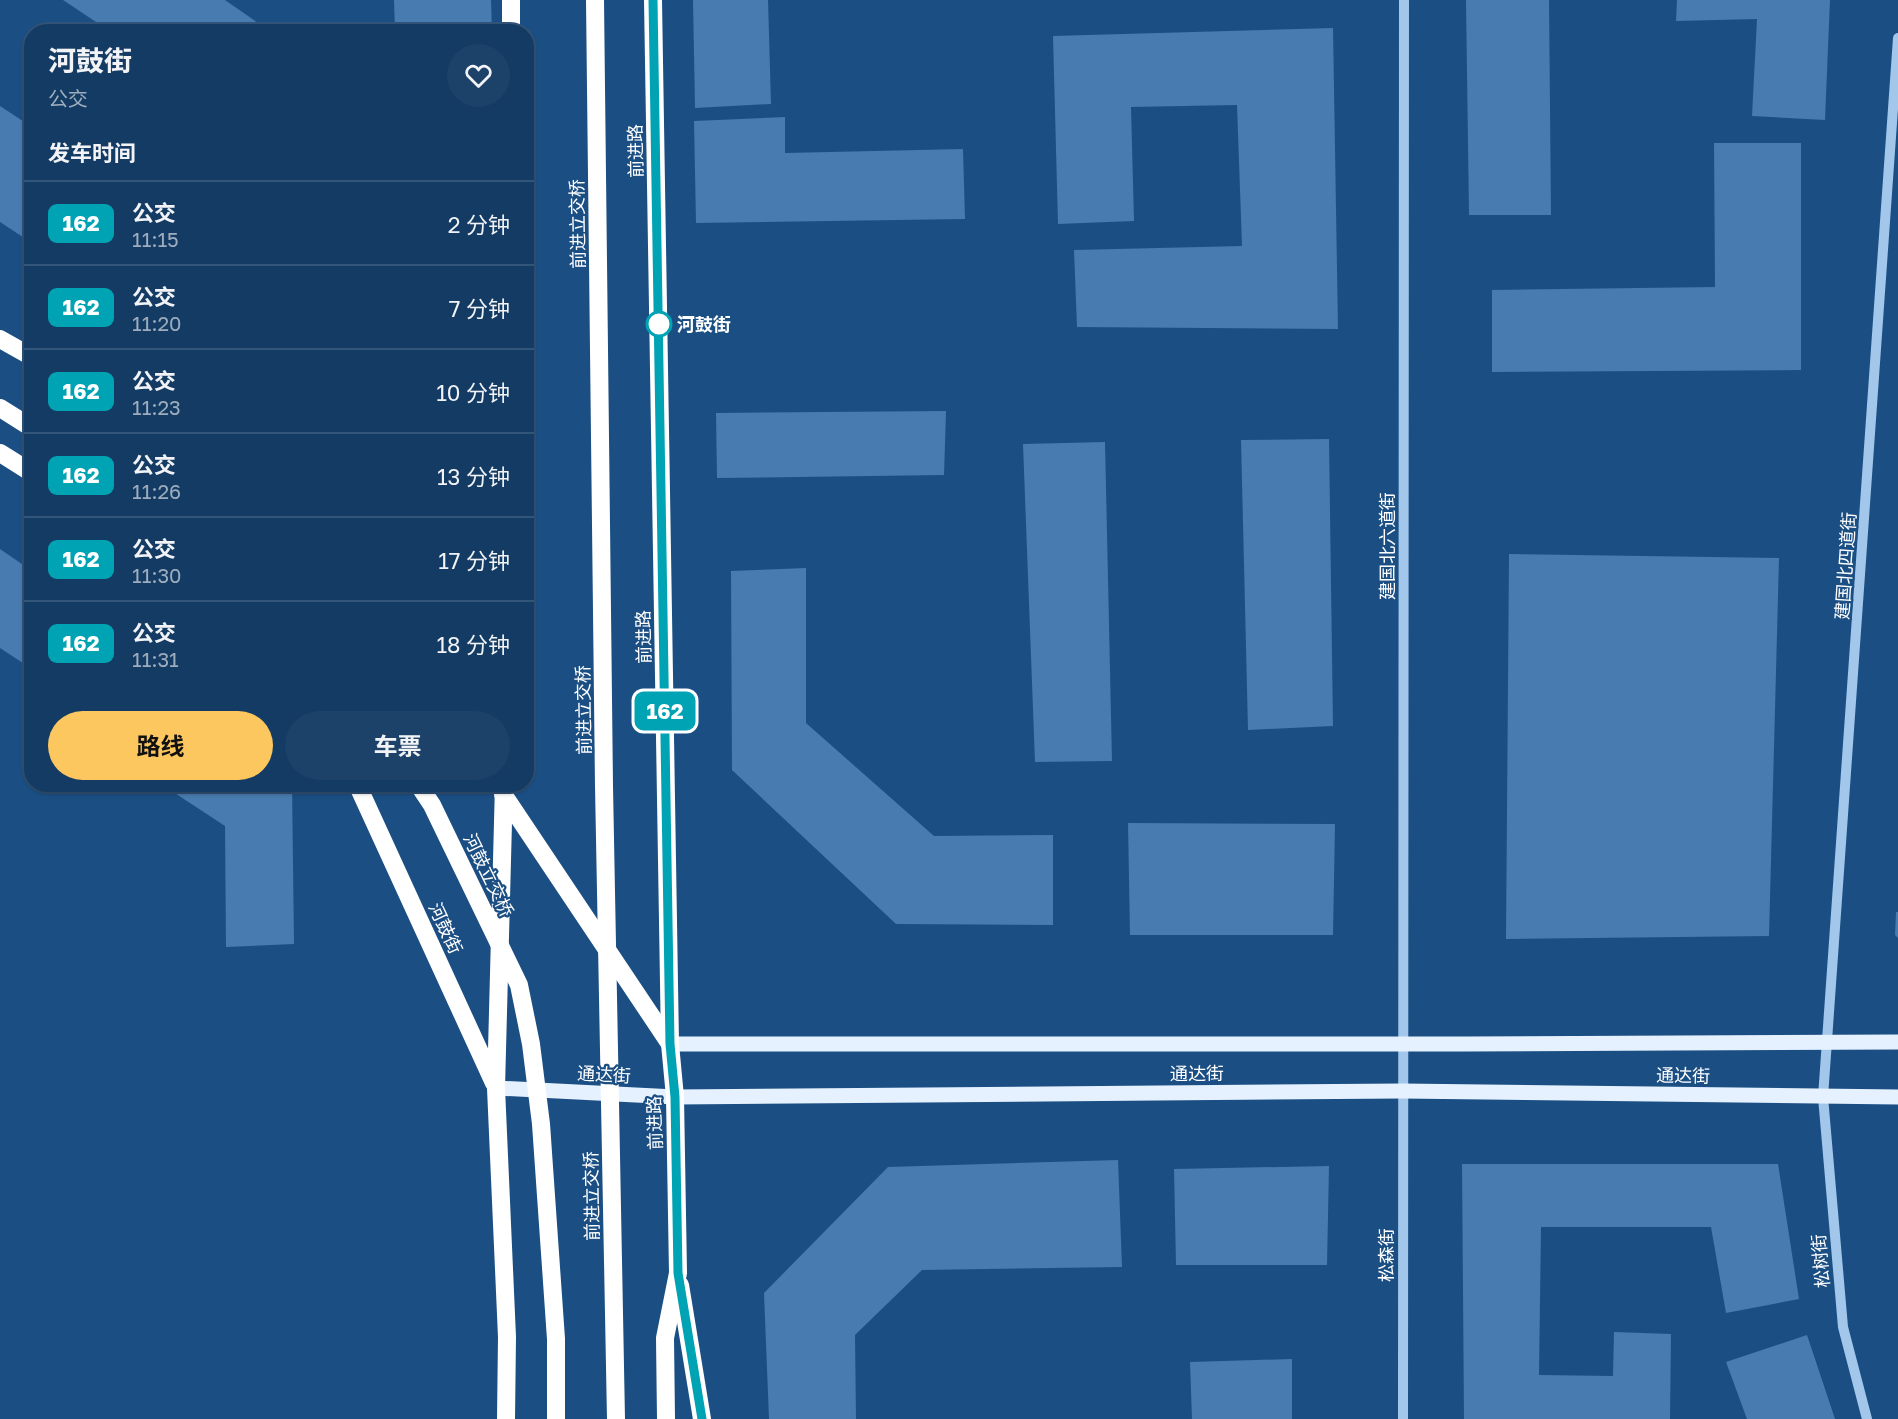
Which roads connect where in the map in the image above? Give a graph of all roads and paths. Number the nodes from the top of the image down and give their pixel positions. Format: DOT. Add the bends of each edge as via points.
graph roads {
  1 [pos="511,0"];
  2 [pos="595,0"];
  3 [pos="653,0"];
  4 [pos="1404,0"];
  5 [pos="511,24"];
  6 [pos="1898,38"];
  7 [pos="1892,213"];
  8 [pos="0,339"];
  9 [pos="24,352"];
  10 [pos="0,408"];
  11 [pos="24,423"];
  12 [pos="0,453"];
  13 [pos="24,468"];
  14 [pos="361,792"];
  15 [pos="423,792"];
  16 [pos="502,792"];
  17 [pos="505,792"];
  18 [pos="1827,1042"];
  19 [pos="1898,1042"];
  20 [pos="670,1044"];
  21 [pos="1402,1044"];
  22 [pos="496,1088"];
  23 [pos="1402,1091"];
  24 [pos="675,1097"];
  25 [pos="1823,1097"];
  26 [pos="1898,1097"];
  27 [pos="678,1273"];
  28 [pos="506,1419"];
  29 [pos="556,1419"];
  30 [pos="616,1419"];
  31 [pos="666,1419"];
  32 [pos="702,1419"];
  33 [pos="1403,1419"];
  34 [pos="1867,1419"];
  1 -- 5 [label="highway"];
  2 -- 30 [label="highway, 前进立交桥, bridge"];
  3 -- 20 [label="highway, 前进路"];
  4 -- 21 [label="street, 建国北六道街"];
  6 -- 7 [label="street, 建国北四道街"];
  7 -- 18 [label="street, 建国北四道街"];
  8 -- 9 [label="highway"];
  10 -- 11 [label="highway"];
  12 -- 13 [label="highway"];
  14 -- 22 [label="highway, 河鼓街"];
  15 -- 29 [label="highway, 河鼓立交桥, bridge" via="519,985 541,1124 556,1339"];
  16 -- 22 [label="highway"];
  17 -- 20 [label="highway"];
  18 -- 19 [label="main road, 通达街"];
  18 -- 21 [label="main road, 通达街"];
  18 -- 25 [label="street, 建国北四道街"];
  20 -- 21 [label="main road, 通达街"];
  20 -- 24 [label="highway, 前进路"];
  21 -- 23 [label="street, 建国北六道街"];
  22 -- 24 [label="main road, 通达街"];
  22 -- 28 [label="highway" via="507,1337"];
  23 -- 24 [label="main road, 通达街"];
  23 -- 25 [label="main road, 通达街"];
  23 -- 33 [label="street, 松森街"];
  24 -- 27 [label="highway, 前进路"];
  25 -- 26 [label="main road, 通达街"];
  25 -- 34 [label="street, 松树街" via="1843,1327"];
  27 -- 31 [label="highway, 前进路" via="665,1338"];
  27 -- 32 [label="highway, 前进路"];
}
